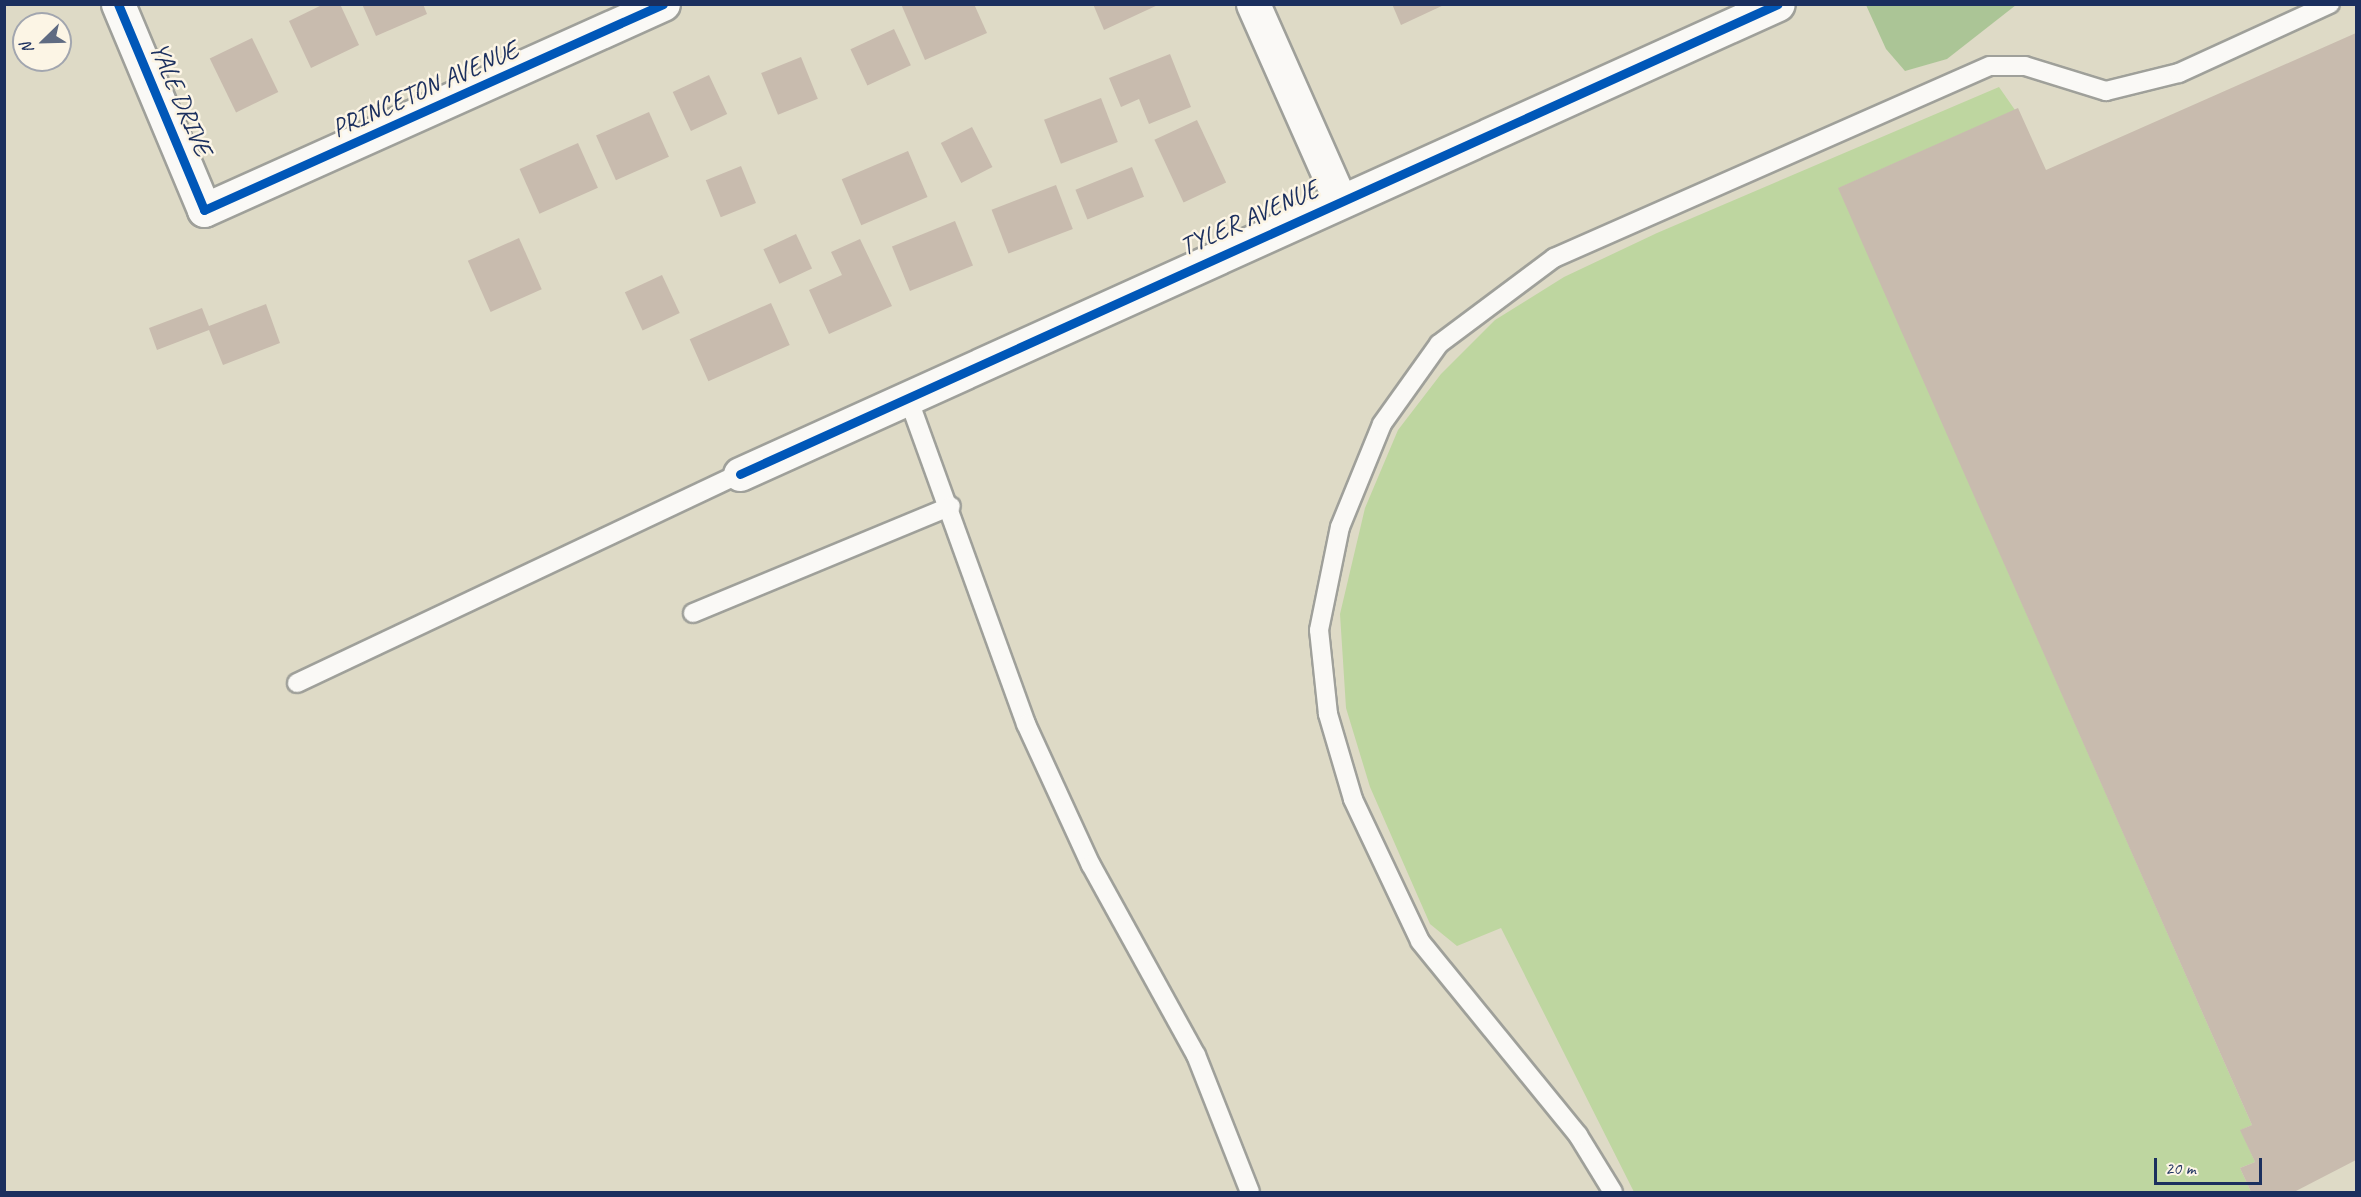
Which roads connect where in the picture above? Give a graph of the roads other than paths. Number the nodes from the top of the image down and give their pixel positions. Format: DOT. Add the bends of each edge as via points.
graph roads {
  1 [pos="118,4"];
  2 [pos="663,4"];
  3 [pos="1253,4"];
  4 [pos="1778,4"];
  5 [pos="2330,4"];
  6 [pos="1340,200"];
  7 [pos="204,210"];
  8 [pos="907,395"];
  9 [pos="740,474"];
  10 [pos="951,506"];
  11 [pos="693,614"];
  12 [pos="297,683"];
  13 [pos="1250,1192"];
  14 [pos="1613,1192"];
  1 -- 7 [label="street, YALE DRIVE"];
  2 -- 7 [label="street, PRINCETON AVENUE"];
  3 -- 6 [label="street"];
  4 -- 6 [label="street, TYLER AVENUE"];
  5 -- 14 [label="lane" via="2179,72 2106,91 2025,66 1990,66 1586,244 1520,281 1439,344 1382,424 1340,527 1319,630 1329,714 1353,799 1420,941 1578,1135"];
  6 -- 8 [label="street, TYLER AVENUE"];
  8 -- 9 [label="street, TYLER AVENUE"];
  8 -- 10 [label="lane"];
  9 -- 12 [label="lane"];
  10 -- 11 [label="lane"];
  10 -- 13 [label="lane" via="1026,724 1091,865 1196,1055"];
}
